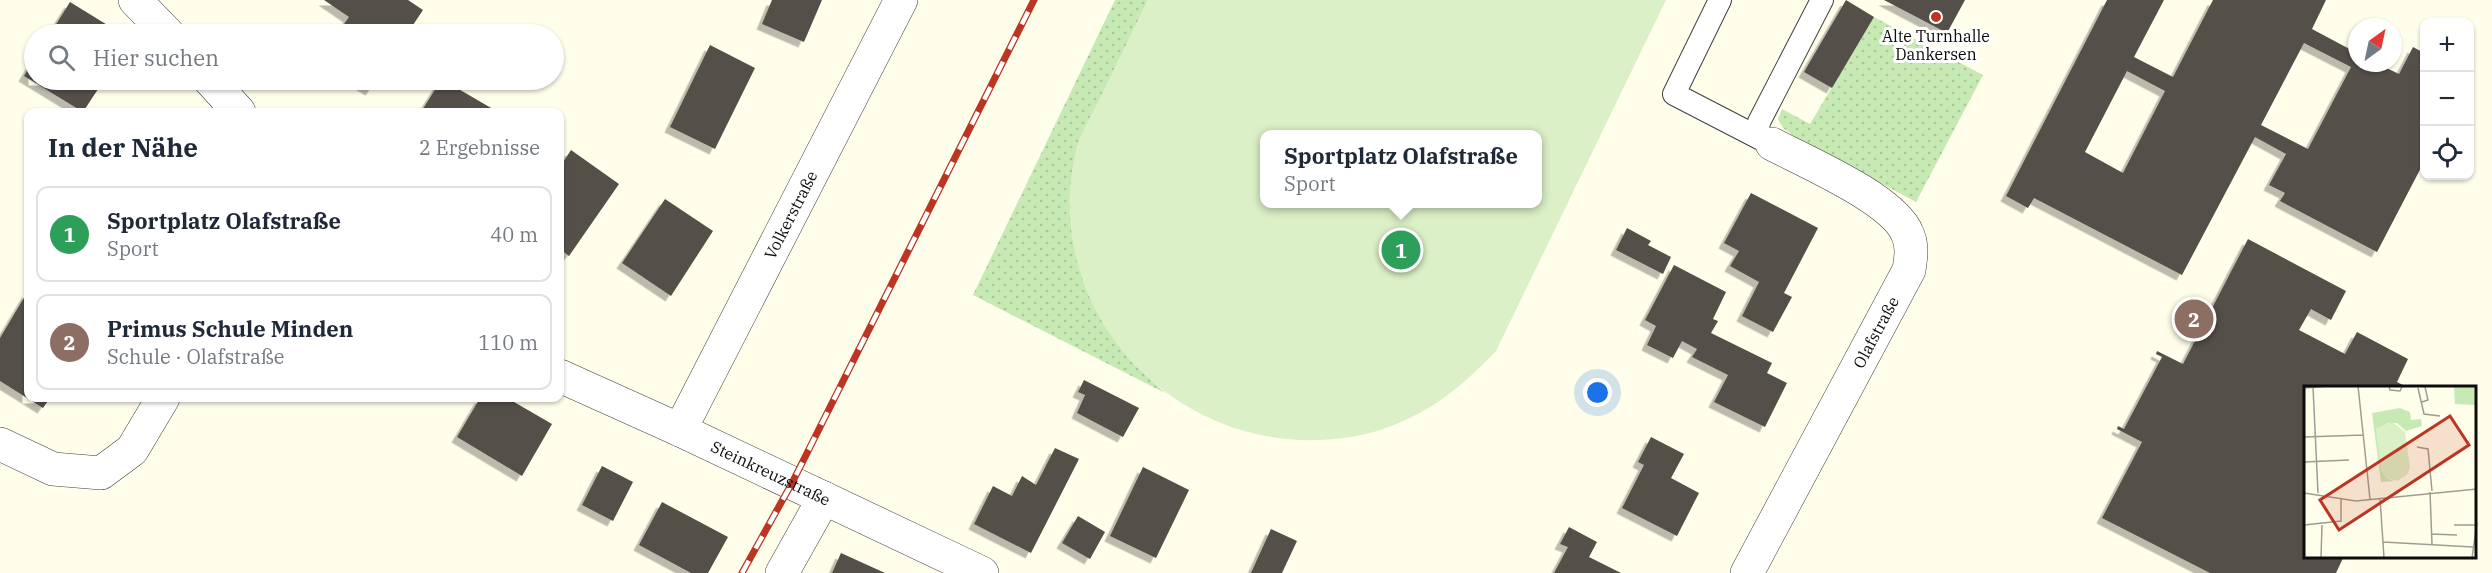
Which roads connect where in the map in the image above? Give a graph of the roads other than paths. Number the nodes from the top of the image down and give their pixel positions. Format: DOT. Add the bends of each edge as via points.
graph roads {
  1 [pos="135,0"];
  2 [pos="901,0"];
  3 [pos="1720,0"];
  4 [pos="1822,0"];
  5 [pos="158,24"];
  6 [pos="219,90"];
  7 [pos="235,108"];
  8 [pos="1772,144"];
  9 [pos="564,378"];
  10 [pos="161,402"];
  11 [pos="680,430"];
  12 [pos="0,444"];
  13 [pos="824,498"];
  14 [pos="782,573"];
  15 [pos="982,573"];
  16 [pos="1747,573"];
  1 -- 5 [label="street"];
  2 -- 11 [label="street, Volkerstraße"];
  3 -- 4 [label="lane" via="1674,94 1763,140 1759,122"];
  6 -- 7 [label="street"];
  8 -- 16 [label="street, Olafstraße" via="1881,202 1908,233 1912,253 1909,270"];
  9 -- 11 [label="street, Steinkreuzstraße"];
  10 -- 12 [label="street" via="132,450 101,473 53,469"];
  11 -- 13 [label="street, Steinkreuzstraße"];
  13 -- 14 [label="street"];
  13 -- 15 [label="street, Steinkreuzstraße"];
}
